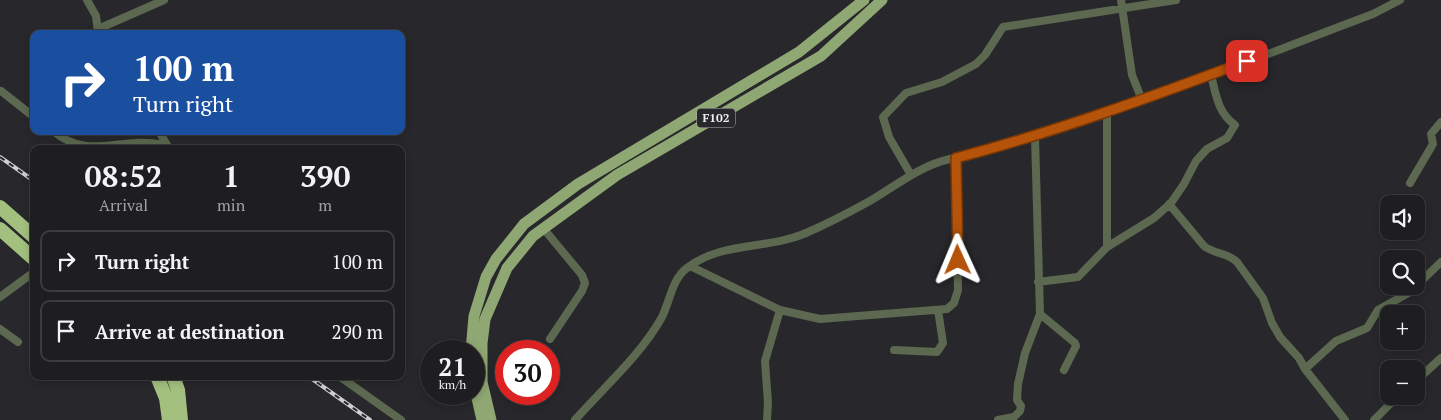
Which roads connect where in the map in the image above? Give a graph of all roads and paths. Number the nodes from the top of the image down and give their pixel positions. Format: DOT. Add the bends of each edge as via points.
graph roads {
  1 [pos="87,0"];
  2 [pos="164,0"];
  3 [pos="864,0"];
  4 [pos="882,0"];
  5 [pos="1176,0"];
  6 [pos="1400,0"];
  7 [pos="1121,4"];
  8 [pos="98,30"];
  9 [pos="100,30"];
  10 [pos="1211,74"];
  11 [pos="1,91"];
  12 [pos="1142,100"];
  13 [pos="30,114"];
  14 [pos="1107,114"];
  15 [pos="1441,122"];
  16 [pos="59,135"];
  17 [pos="1035,137"];
  18 [pos="74,145"];
  19 [pos="110,145"];
  20 [pos="156,145"];
  21 [pos="956,158"];
  22 [pos="911,176"];
  23 [pos="1410,183"];
  24 [pos="1169,204"];
  25 [pos="0,207"];
  26 [pos="524,224"];
  27 [pos="543,228"];
  28 [pos="0,229"];
  29 [pos="30,234"];
  30 [pos="533,236"];
  31 [pos="1107,247"];
  32 [pos="30,255"];
  33 [pos="1441,262"];
  34 [pos="690,266"];
  35 [pos="30,275"];
  36 [pos="1038,282"];
  37 [pos="0,297"];
  38 [pos="780,310"];
  39 [pos="938,310"];
  40 [pos="1040,314"];
  41 [pos="0,329"];
  42 [pos="550,339"];
  43 [pos="472,340"];
  44 [pos="18,342"];
  45 [pos="894,350"];
  46 [pos="1441,358"];
  47 [pos="1064,370"];
  48 [pos="1305,370"];
  49 [pos="1425,373"];
  50 [pos="159,380"];
  51 [pos="174,380"];
  52 [pos="346,380"];
  53 [pos="479,405"];
  54 [pos="1389,405"];
  55 [pos="169,420"];
  56 [pos="180,420"];
  57 [pos="401,420"];
  58 [pos="482,420"];
  59 [pos="491,420"];
  60 [pos="575,420"];
  61 [pos="767,420"];
  62 [pos="998,420"];
  63 [pos="1345,420"];
  64 [pos="1374,420"];
  1 -- 8 [label="street" via="96,16"];
  2 -- 9 [label="street"];
  3 -- 26 [label="main road, F102" via="799,52 578,184"];
  4 -- 27 [label="main road, F102" via="821,56 617,176"];
  5 -- 7 [label="street"];
  6 -- 10 [label="street" via="1373,14"];
  7 -- 12 [label="street" via="1132,75"];
  7 -- 22 [label="street" via="1006,26 976,64 942,82 906,93 883,117 889,137"];
  10 -- 12 [label="street"];
  10 -- 24 [label="street" via="1219,108 1224,117 1235,125 1228,138 1207,148 1196,161"];
  11 -- 13 [label="street"];
  12 -- 14 [label="street"];
  14 -- 17 [label="street"];
  14 -- 31 [label="street"];
  15 -- 23 [label="street" via="1431,134 1433,144"];
  16 -- 18 [label="street"];
  17 -- 21 [label="street"];
  17 -- 36 [label="street"];
  19 -- 20 [label="street" via="138,142"];
  21 -- 22 [label="street"];
  21 -- 39 [label="street" via="958,290 954,303 947,309"];
  22 -- 34 [label="street" via="803,234 778,243 712,252"];
  24 -- 31 [label="street" via="1154,218"];
  24 -- 48 [label="street" via="1204,246 1237,262 1263,298 1280,337"];
  25 -- 29 [label="highway"];
  26 -- 30 [label="main road"];
  26 -- 43 [label="main road, F102" via="496,259 486,278 474,316"];
  27 -- 30 [label="main road, F102"];
  27 -- 42 [label="street" via="585,282"];
  28 -- 32 [label="highway"];
  30 -- 59 [label="main road, F102" via="506,268 485,319 482,382"];
  31 -- 36 [label="street" via="1078,277"];
  33 -- 48 [label="street" via="1410,292 1378,310 1367,328 1336,341"];
  34 -- 38 [label="street"];
  34 -- 60 [label="street" via="676,279 668,303 648,338"];
  35 -- 37 [label="street"];
  36 -- 40 [label="street"];
  38 -- 39 [label="street" via="820,319"];
  38 -- 61 [label="street" via="765,360"];
  39 -- 45 [label="street" via="943,343 937,352"];
  40 -- 47 [label="street" via="1076,342"];
  40 -- 62 [label="street" via="1025,353 1018,384 1020,411 1014,417"];
  41 -- 44 [label="street"];
  46 -- 49 [label="street"];
  48 -- 63 [label="street"];
  50 -- 55 [label="highway" via="166,398"];
  51 -- 56 [label="highway"];
  52 -- 57 [label="street"];
  53 -- 58 [label="main road"];
  54 -- 64 [label="street"];
}
